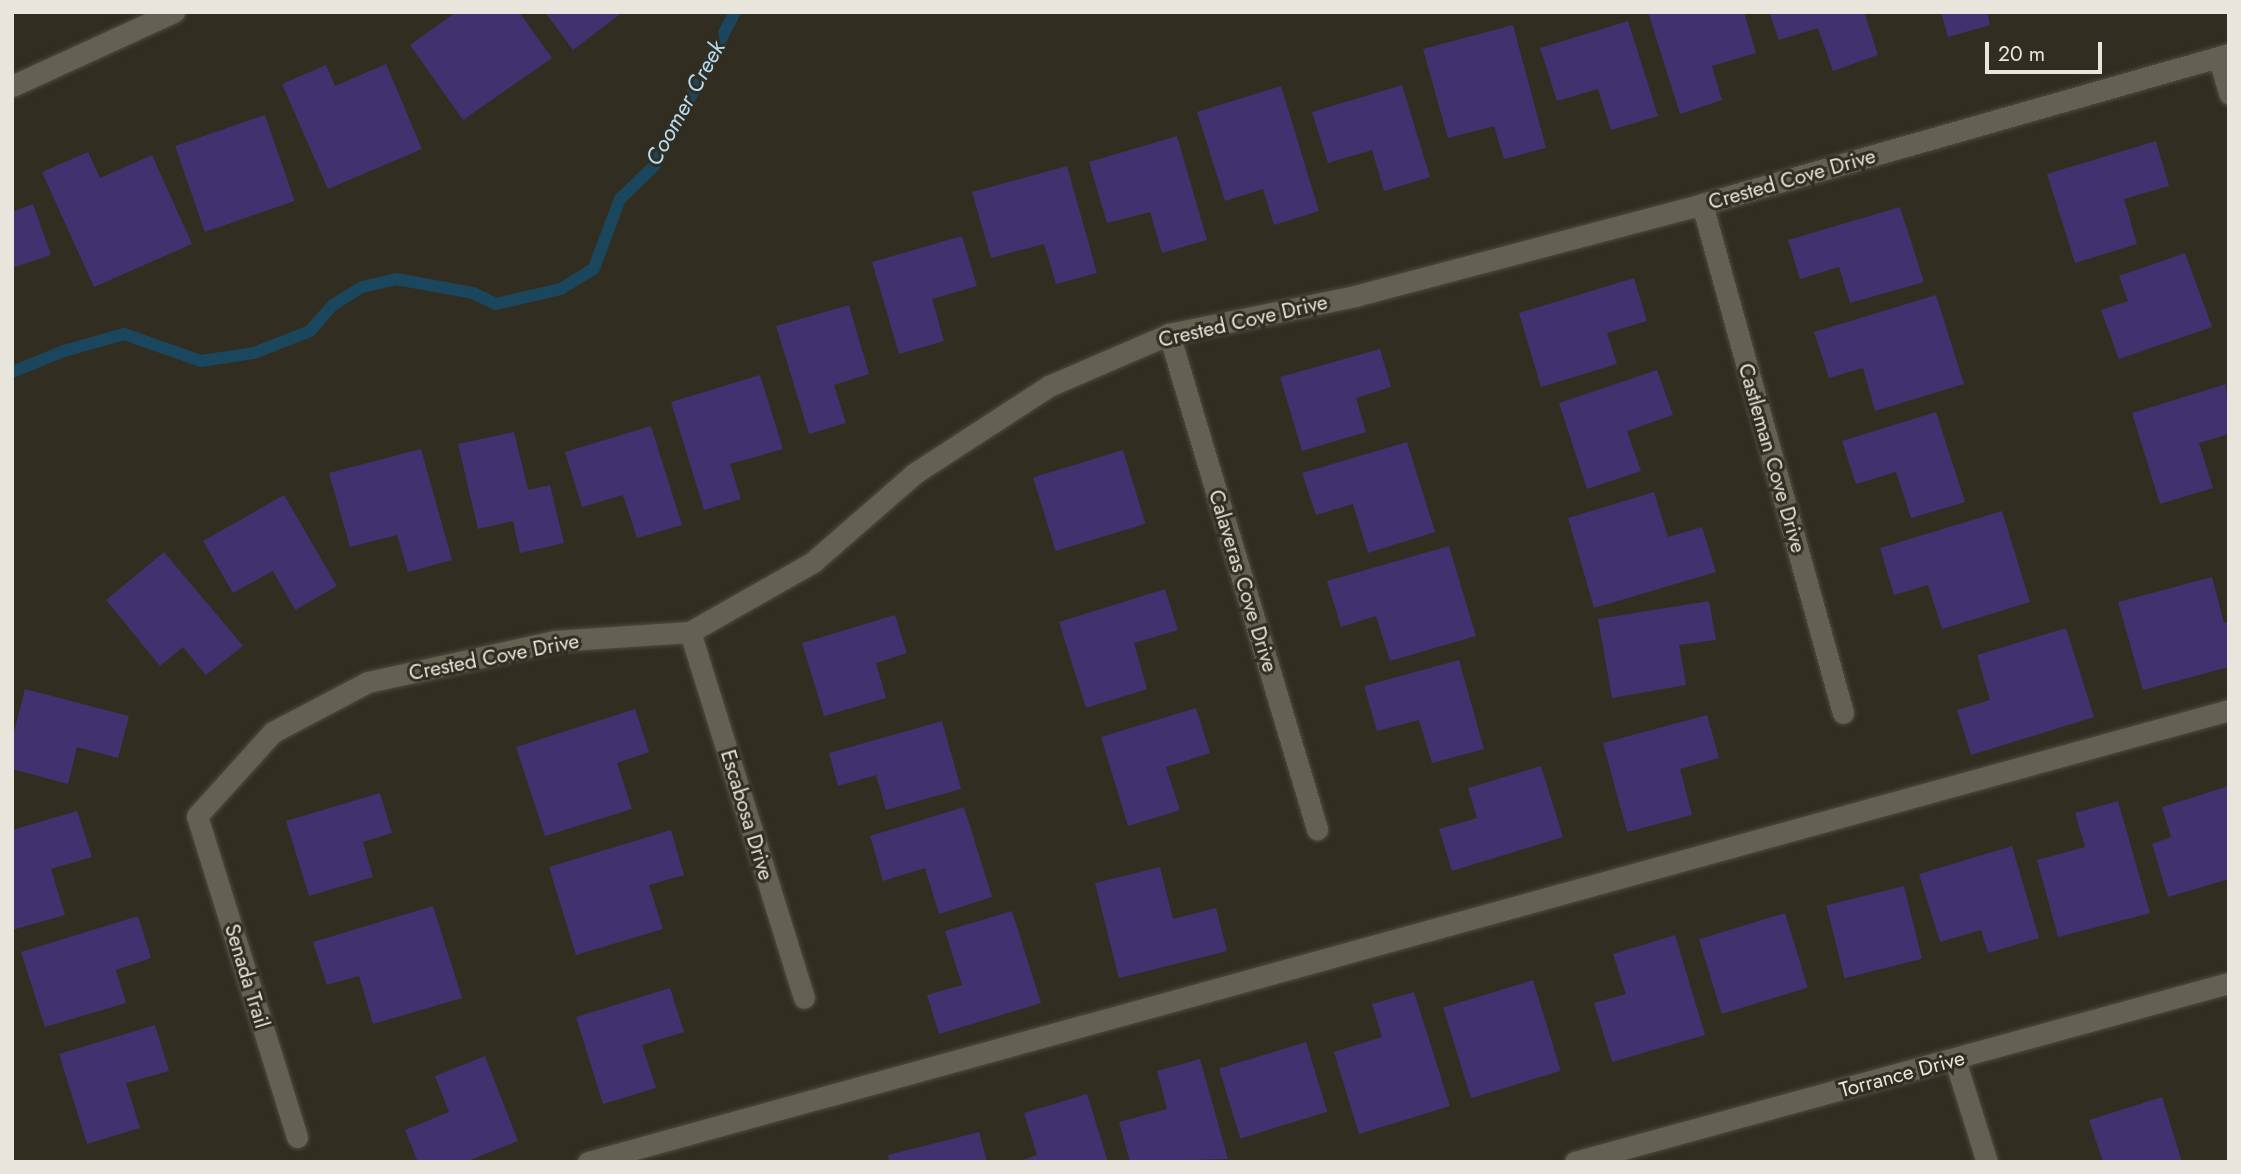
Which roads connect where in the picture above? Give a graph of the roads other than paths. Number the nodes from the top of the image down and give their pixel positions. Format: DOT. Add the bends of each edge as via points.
graph roads {
  1 [pos="174,12"];
  2 [pos="2224,56"];
  3 [pos="12,86"];
  4 [pos="2229,94"];
  5 [pos="1702,204"];
  6 [pos="1169,334"];
  7 [pos="690,632"];
  8 [pos="2229,710"];
  9 [pos="1843,713"];
  10 [pos="197,816"];
  11 [pos="1317,829"];
  12 [pos="2229,983"];
  13 [pos="804,998"];
  14 [pos="1955,1060"];
  15 [pos="297,1136"];
  16 [pos="589,1162"];
  17 [pos="1575,1162"];
  18 [pos="1987,1162"];
  1 -- 3 [label="street"];
  2 -- 4 [label="street"];
  2 -- 5 [label="street, Crested Cove Drive"];
  5 -- 6 [label="street, Crested Cove Drive" via="1355,296"];
  5 -- 9 [label="street, Castleman Cove Drive"];
  6 -- 7 [label="street, Crested Cove Drive" via="1049,386 915,473 813,562"];
  6 -- 11 [label="street, Calaveras Cove Drive"];
  7 -- 10 [label="street, Crested Cove Drive" via="554,640 368,682 273,732"];
  7 -- 13 [label="street, Escabosa Drive"];
  8 -- 16 [label="street"];
  10 -- 15 [label="street, Senada Trail"];
  12 -- 14 [label="street, Torrance Drive"];
  14 -- 17 [label="street, Torrance Drive"];
  14 -- 18 [label="street"];
}
